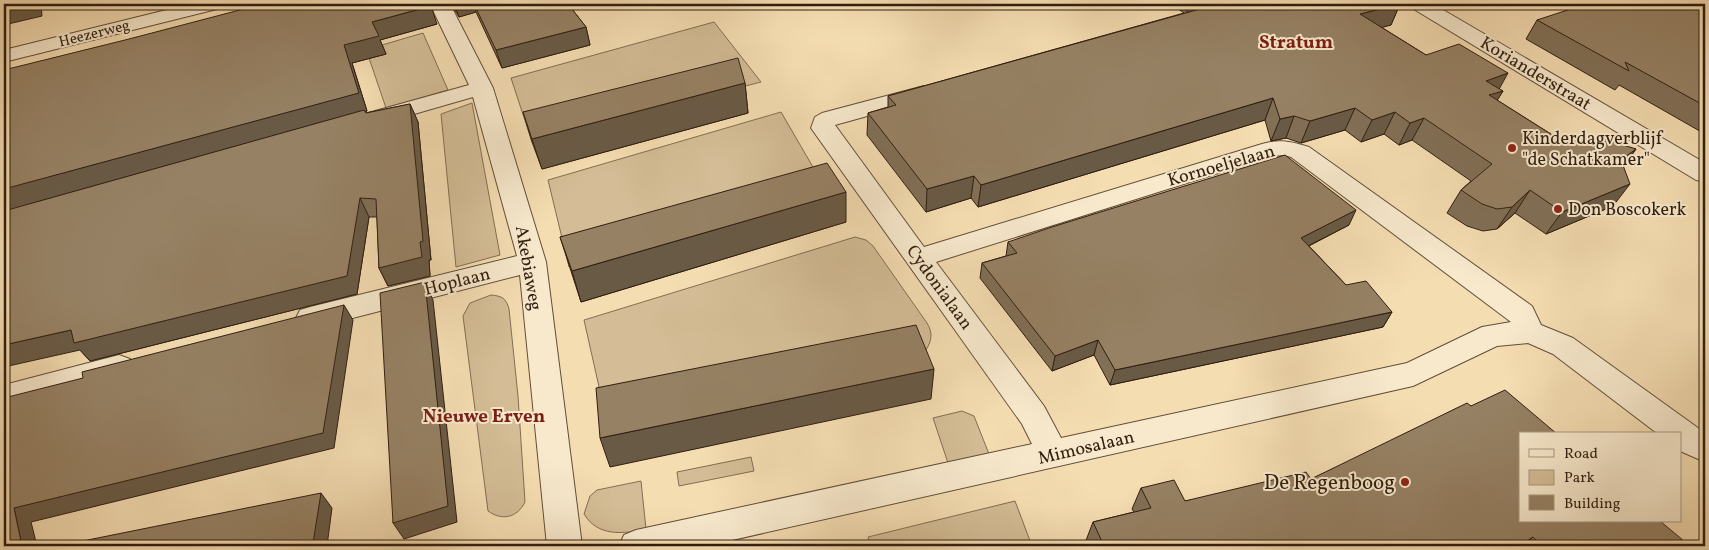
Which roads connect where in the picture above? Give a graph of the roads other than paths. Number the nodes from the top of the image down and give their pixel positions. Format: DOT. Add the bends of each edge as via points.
graph roads {
  1 [pos="214,4"];
  2 [pos="440,4"];
  3 [pos="1419,4"];
  4 [pos="4,56"];
  5 [pos="945,87"];
  6 [pos="482,88"];
  7 [pos="352,124"];
  8 [pos="1705,174"];
  9 [pos="919,258"];
  10 [pos="532,262"];
  11 [pos="282,326"];
  12 [pos="1530,332"];
  13 [pos="148,360"];
  14 [pos="4,397"];
  15 [pos="1680,432"];
  16 [pos="1682,434"];
  17 [pos="1705,448"];
  18 [pos="1053,454"];
  19 [pos="566,546"];
  20 [pos="636,546"];
  1 -- 4 [label="street, Heezerweg"];
  2 -- 6 [label="street, Akebiaweg"];
  3 -- 8 [label="street, Korianderstraat"];
  5 -- 9 [label="street, Cydonialaan" via="823,122 823,128"];
  6 -- 7 [label="street"];
  6 -- 10 [label="street, Akebiaweg"];
  9 -- 12 [label="street, Kornoeljelaan" via="1284,147 1300,152 1522,314"];
  9 -- 18 [label="street, Cydonialaan" via="1033,414"];
  10 -- 11 [label="street, Hoplaan"];
  10 -- 19 [label="street, Akebiaweg"];
  12 -- 15 [label="street" via="1563,346"];
  12 -- 18 [label="street, Mimosalaan" via="1492,335 1412,374"];
  13 -- 14 [label="street"];
  16 -- 17 [label="street"];
  18 -- 20 [label="street, Mimosalaan"];
}
